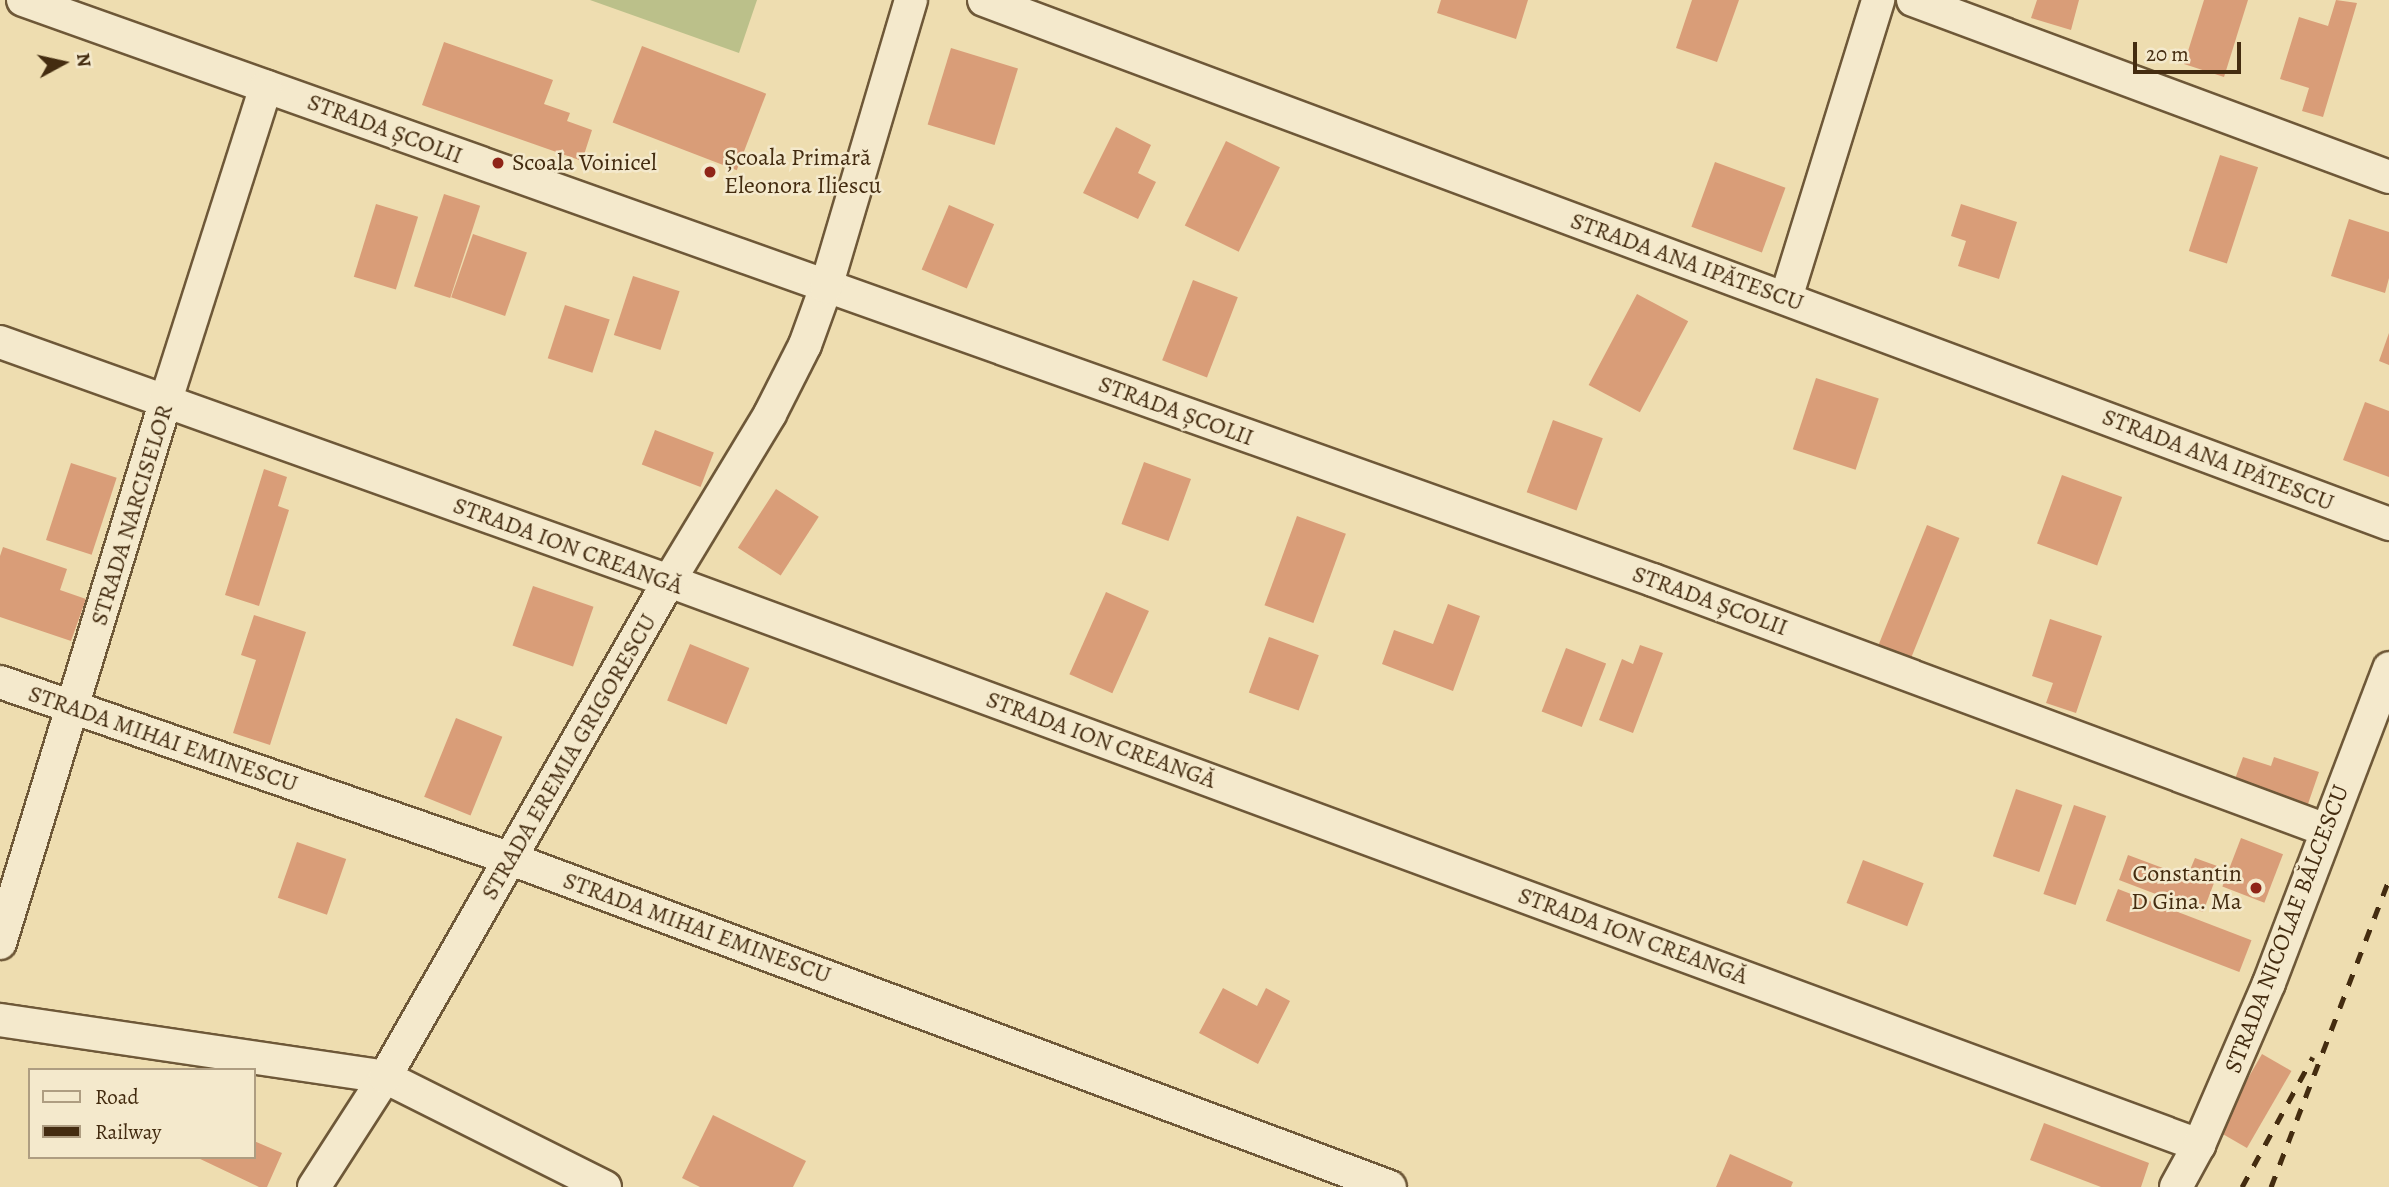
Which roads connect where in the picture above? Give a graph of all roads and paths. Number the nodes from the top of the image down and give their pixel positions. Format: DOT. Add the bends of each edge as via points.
graph roads {
  1 [pos="23,0"];
  2 [pos="911,0"];
  3 [pos="984,0"];
  4 [pos="1878,0"];
  5 [pos="1913,0"];
  6 [pos="59,6"];
  7 [pos="266,87"];
  8 [pos="2389,177"];
  9 [pos="827,287"];
  10 [pos="1786,298"];
  11 [pos="0,342"];
  12 [pos="165,403"];
  13 [pos="2389,524"];
  14 [pos="669,581"];
  15 [pos="2389,668"];
  16 [pos="0,682"];
  17 [pos="73,708"];
  18 [pos="2326,830"];
  19 [pos="511,859"];
  20 [pos="0,943"];
  21 [pos="0,1020"];
  22 [pos="385,1077"];
  23 [pos="2199,1145"];
  24 [pos="314,1187"];
  25 [pos="605,1187"];
  26 [pos="1391,1187"];
  27 [pos="2176,1187"];
  1 -- 6 [label="street, STRADA ȘCOLII"];
  2 -- 9 [label="street, STRADA EREMIA GRIGORESCU"];
  3 -- 10 [label="street, STRADA ANA IPĂTESCU"];
  4 -- 10 [label="street"];
  5 -- 8 [label="street"];
  6 -- 7 [label="street, STRADA ȘCOLII"];
  7 -- 9 [label="street, STRADA ȘCOLII"];
  7 -- 12 [label="street, STRADA NARCISELOR"];
  9 -- 14 [label="street, STRADA EREMIA GRIGORESCU" via="805,345 770,414"];
  9 -- 18 [label="street, STRADA ȘCOLII" via="1653,580"];
  10 -- 13 [label="street, STRADA ANA IPĂTESCU"];
  11 -- 12 [label="street, STRADA ION CREANGĂ"];
  12 -- 14 [label="street, STRADA ION CREANGĂ"];
  12 -- 17 [label="street, STRADA NARCISELOR"];
  14 -- 19 [label="street, STRADA EREMIA GRIGORESCU"];
  14 -- 23 [label="street, STRADA ION CREANGĂ"];
  15 -- 18 [label="street, STRADA NICOLAE BĂLCESCU"];
  16 -- 17 [label="street, STRADA MIHAI EMINESCU"];
  17 -- 19 [label="street, STRADA MIHAI EMINESCU"];
  17 -- 20 [label="street, STRADA NARCISELOR"];
  18 -- 23 [label="street, STRADA NICOLAE BĂLCESCU" via="2270,982"];
  19 -- 22 [label="street, STRADA EREMIA GRIGORESCU"];
  19 -- 26 [label="street, STRADA MIHAI EMINESCU"];
  21 -- 22 [label="street"];
  22 -- 24 [label="street, STRADA EREMIA GRIGORESCU"];
  22 -- 25 [label="street"];
  23 -- 27 [label="street, STRADA NICOLAE BĂLCESCU"];
}
